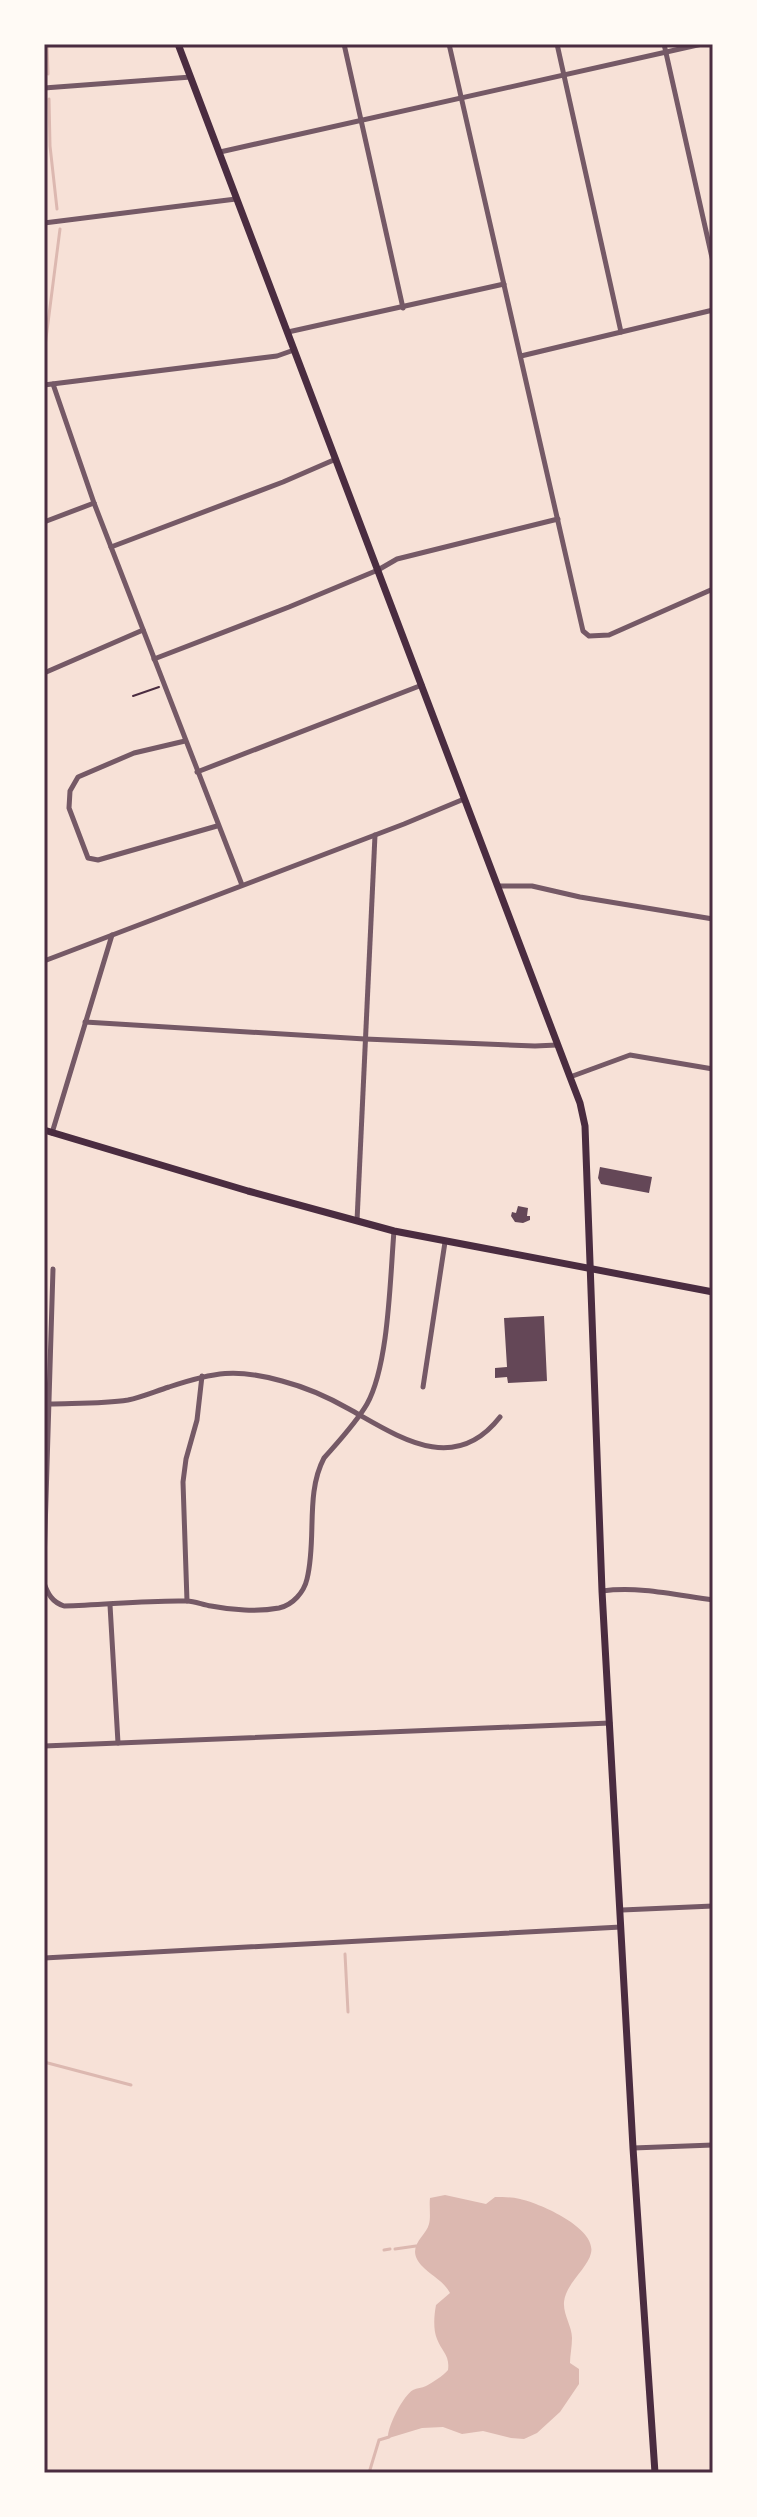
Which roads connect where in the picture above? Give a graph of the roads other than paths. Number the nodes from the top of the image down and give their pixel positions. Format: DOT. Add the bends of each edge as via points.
graph roads {
  1 [pos="178,44"];
  2 [pos="344,44"];
  3 [pos="449,44"];
  4 [pos="557,44"];
  5 [pos="664,44"];
  6 [pos="702,44"];
  7 [pos="666,52"];
  8 [pos="564,75"];
  9 [pos="191,77"];
  10 [pos="44,88"];
  11 [pos="463,97"];
  12 [pos="362,121"];
  13 [pos="219,153"];
  14 [pos="236,199"];
  15 [pos="44,223"];
  16 [pos="713,262"];
  17 [pos="504,284"];
  18 [pos="403,308"];
  19 [pos="713,310"];
  20 [pos="288,332"];
  21 [pos="621,332"];
  22 [pos="295,350"];
  23 [pos="521,356"];
  24 [pos="53,384"];
  25 [pos="44,385"];
  26 [pos="336,459"];
  27 [pos="94,503"];
  28 [pos="558,519"];
  29 [pos="44,522"];
  30 [pos="111,547"];
  31 [pos="378,570"];
  32 [pos="713,589"];
  33 [pos="143,630"];
  34 [pos="154,659"];
  35 [pos="44,673"];
  36 [pos="422,685"];
  37 [pos="185,741"];
  38 [pos="197,772"];
  39 [pos="465,798"];
  40 [pos="218,825"];
  41 [pos="375,835"];
  42 [pos="242,885"];
  43 [pos="498,886"];
  44 [pos="713,919"];
  45 [pos="113,934"];
  46 [pos="44,961"];
  47 [pos="85,1022"];
  48 [pos="365,1039"];
  49 [pos="557,1045"];
  50 [pos="713,1069"];
  51 [pos="570,1077"];
  52 [pos="48,1132"];
  53 [pos="357,1222"];
  54 [pos="394,1231"];
  55 [pos="445,1242"];
  56 [pos="53,1269"];
  57 [pos="590,1269"];
  58 [pos="713,1292"];
  59 [pos="202,1376"];
  60 [pos="423,1387"];
  61 [pos="49,1404"];
  62 [pos="359,1415"];
  63 [pos="500,1417"];
  64 [pos="44,1564"];
  65 [pos="44,1583"];
  66 [pos="602,1591"];
  67 [pos="713,1600"];
  68 [pos="187,1601"];
  69 [pos="110,1605"];
  70 [pos="611,1723"];
  71 [pos="118,1743"];
  72 [pos="44,1746"];
  73 [pos="713,1906"];
  74 [pos="622,1910"];
  75 [pos="622,1927"];
  76 [pos="44,1958"];
  77 [pos="713,2145"];
  78 [pos="633,2148"];
  79 [pos="655,2473"];
  1 -- 9 [label="main road"];
  2 -- 12 [label="street"];
  3 -- 11 [label="street"];
  4 -- 8 [label="street"];
  5 -- 7 [label="street"];
  6 -- 7 [label="street"];
  7 -- 8 [label="street"];
  7 -- 16 [label="street"];
  8 -- 11 [label="street"];
  8 -- 21 [label="street"];
  9 -- 10 [label="street"];
  9 -- 13 [label="main road"];
  11 -- 12 [label="street"];
  11 -- 17 [label="street"];
  12 -- 13 [label="street"];
  12 -- 18 [label="street"];
  13 -- 14 [label="main road"];
  14 -- 15 [label="street"];
  14 -- 20 [label="main road"];
  17 -- 18 [label="street"];
  17 -- 23 [label="street"];
  18 -- 20 [label="street"];
  19 -- 21 [label="street"];
  20 -- 22 [label="main road"];
  21 -- 23 [label="street"];
  22 -- 24 [label="street"];
  22 -- 26 [label="main road"];
  23 -- 28 [label="street"];
  24 -- 25 [label="street"];
  24 -- 27 [label="street"];
  26 -- 30 [label="street"];
  26 -- 31 [label="main road"];
  27 -- 29 [label="street"];
  27 -- 30 [label="street"];
  28 -- 31 [label="street" via="414,553"];
  28 -- 32 [label="street" via="583,631 589,636 609,635"];
  30 -- 33 [label="street"];
  31 -- 34 [label="street"];
  31 -- 36 [label="main road"];
  33 -- 34 [label="street"];
  33 -- 35 [label="street"];
  34 -- 37 [label="street"];
  36 -- 38 [label="street"];
  36 -- 39 [label="main road"];
  37 -- 38 [label="street"];
  37 -- 40 [label="street" via="134,753 78,777 70,791 70,813 88,858 98,860"];
  38 -- 40 [label="street"];
  39 -- 41 [label="street"];
  39 -- 43 [label="main road"];
  40 -- 42 [label="street"];
  41 -- 42 [label="street"];
  41 -- 48 [label="street"];
  42 -- 45 [label="street"];
  43 -- 44 [label="street" via="532,886"];
  43 -- 49 [label="main road"];
  45 -- 46 [label="street"];
  45 -- 47 [label="street"];
  47 -- 48 [label="street"];
  47 -- 52 [label="street"];
  48 -- 49 [label="street"];
  48 -- 53 [label="street"];
  49 -- 51 [label="main road"];
  50 -- 51 [label="street" via="630,1055"];
  51 -- 57 [label="main road" via="585,1126"];
  52 -- 53 [label="main road"];
  53 -- 54 [label="main road"];
  54 -- 55 [label="main road"];
  54 -- 62 [label="street" via="383,1352"];
  55 -- 57 [label="main road"];
  55 -- 60 [label="street"];
  56 -- 61 [label="street"];
  57 -- 58 [label="main road"];
  57 -- 66 [label="main road"];
  59 -- 61 [label="street" via="131,1399"];
  59 -- 62 [label="street" via="257,1374 319,1393"];
  59 -- 68 [label="street" via="183,1482"];
  61 -- 64 [label="street"];
  62 -- 63 [label="street" via="402,1438 433,1447 469,1444"];
  62 -- 68 [label="street" via="318,1468 307,1581 298,1596 279,1608 230,1609"];
  65 -- 69 [label="street" via="57,1604"];
  66 -- 67 [label="street" via="648,1590"];
  66 -- 70 [label="main road"];
  68 -- 69 [label="street"];
  69 -- 71 [label="street"];
  70 -- 71 [label="street"];
  70 -- 74 [label="main road"];
  71 -- 72 [label="street"];
  73 -- 74 [label="street"];
  74 -- 75 [label="main road"];
  75 -- 76 [label="street"];
  75 -- 78 [label="main road"];
  77 -- 78 [label="street"];
  78 -- 79 [label="main road"];
}
